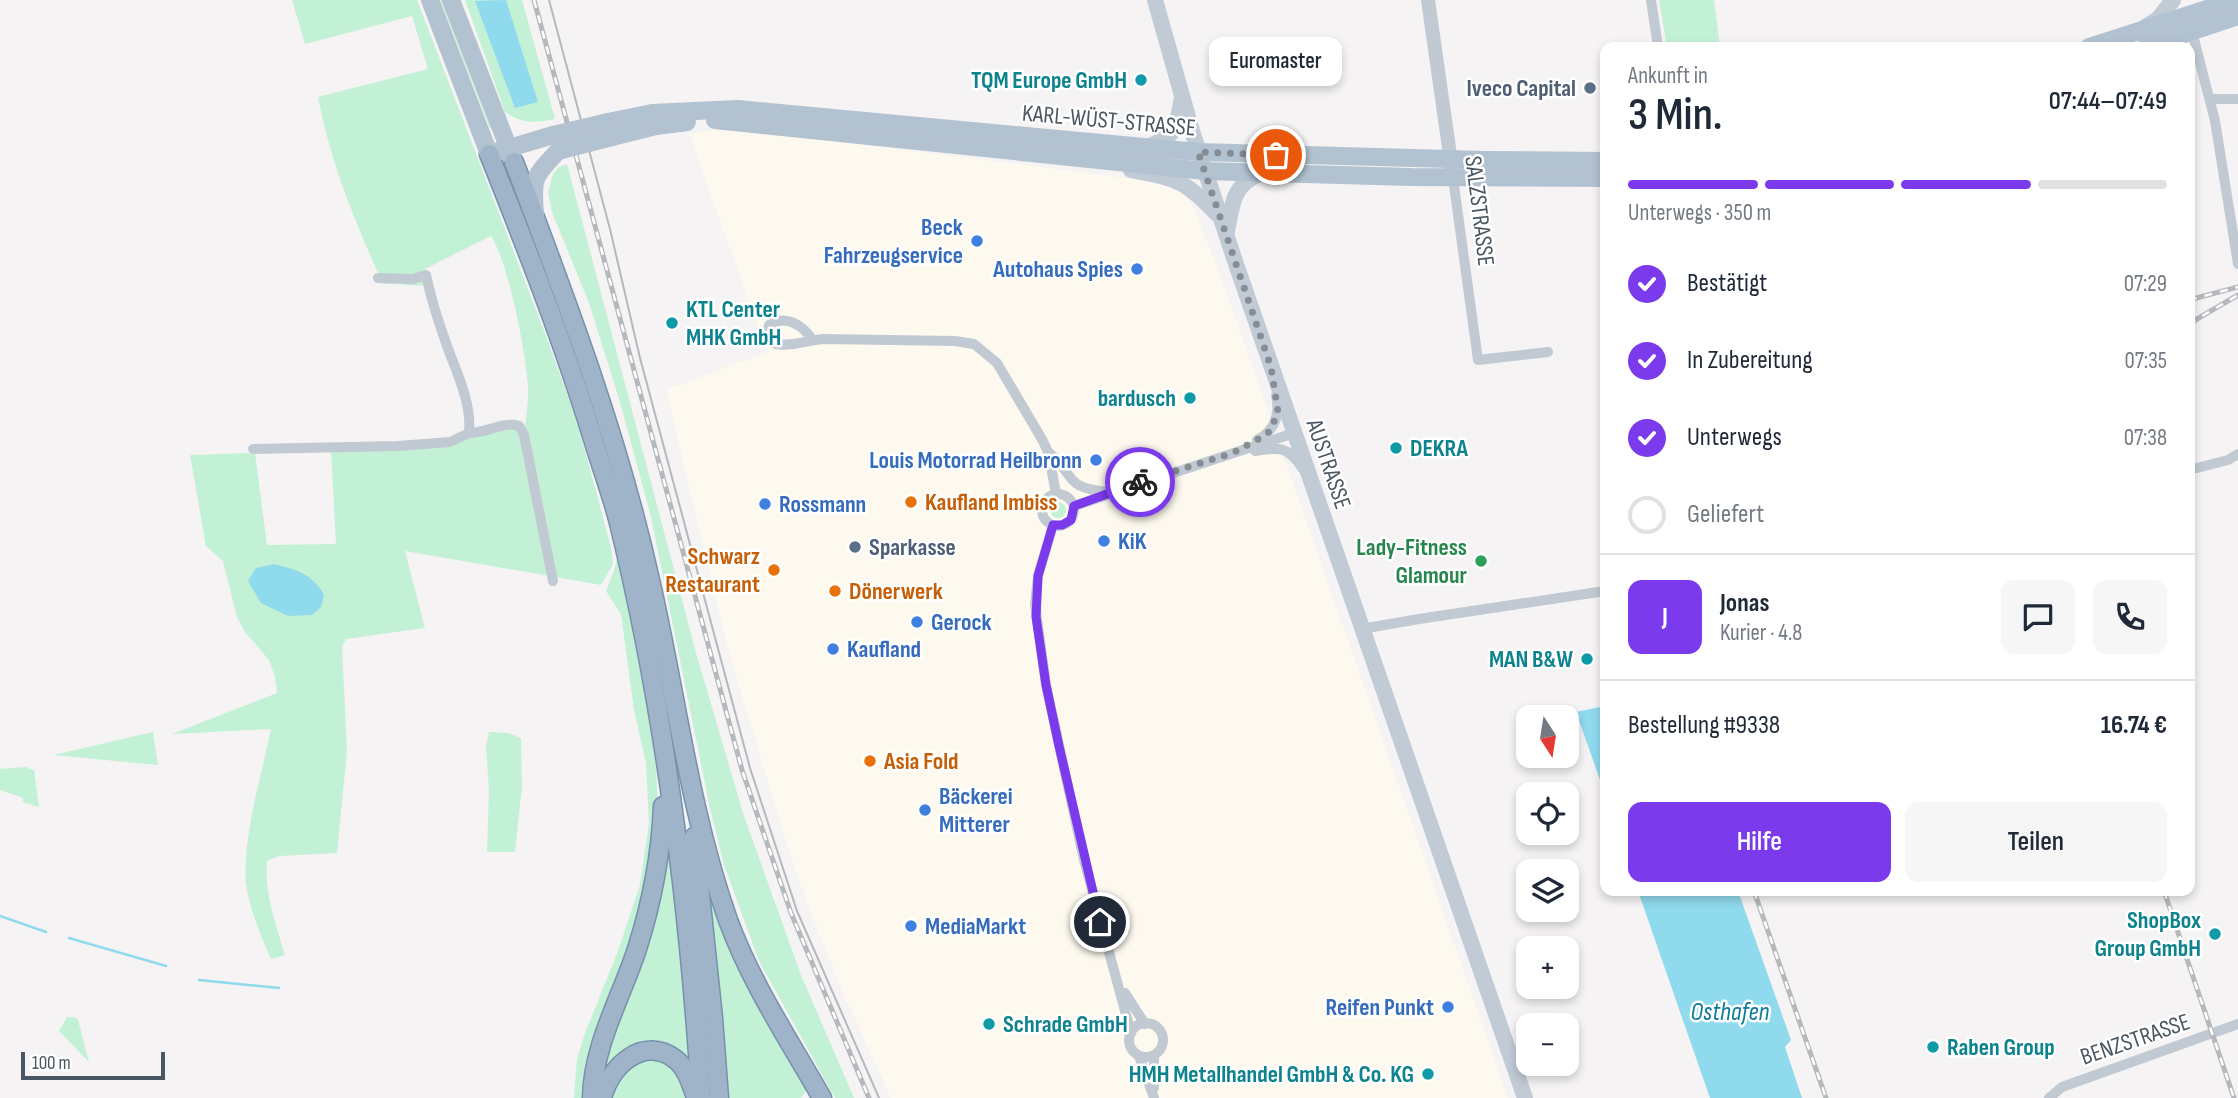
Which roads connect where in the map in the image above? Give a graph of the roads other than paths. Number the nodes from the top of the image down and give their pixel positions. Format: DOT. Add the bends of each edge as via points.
graph roads {
  1 [pos="430,0"];
  2 [pos="451,0"];
  3 [pos="1155,0"];
  4 [pos="1429,0"];
  5 [pos="1651,0"];
  6 [pos="2173,0"];
  7 [pos="2235,0"];
  8 [pos="2191,15"];
  9 [pos="2238,16"];
  10 [pos="2142,39"];
  11 [pos="1657,42"];
  12 [pos="2122,42"];
  13 [pos="1182,96"];
  14 [pos="2210,99"];
  15 [pos="2238,99"];
  16 [pos="610,129"];
  17 [pos="556,143"];
  18 [pos="1145,149"];
  19 [pos="1198,152"];
  20 [pos="511,155"];
  21 [pos="1077,159"];
  22 [pos="492,160"];
  23 [pos="1600,161"];
  24 [pos="1452,168"];
  25 [pos="1205,171"];
  26 [pos="1261,173"];
  27 [pos="1600,178"];
  28 [pos="535,214"];
  29 [pos="1224,226"];
  30 [pos="2238,264"];
  31 [pos="378,278"];
  32 [pos="812,339"];
  33 [pos="1548,352"];
  34 [pos="1271,367"];
  35 [pos="469,433"];
  36 [pos="1294,433"];
  37 [pos="253,449"];
  38 [pos="1048,452"];
  39 [pos="1230,453"];
  40 [pos="2238,454"];
  41 [pos="2195,468"];
  42 [pos="1312,484"];
  43 [pos="1110,492"];
  44 [pos="1056,493"];
  45 [pos="1074,506"];
  46 [pos="1053,525"];
  47 [pos="553,580"];
  48 [pos="1600,592"];
  49 [pos="1361,629"];
  50 [pos="657,715"];
  51 [pos="680,734"];
  52 [pos="1120,985"];
  53 [pos="1145,1024"];
  54 [pos="2238,1024"];
  55 [pos="1131,1033"];
  56 [pos="1139,1056"];
  57 [pos="1154,1056"];
  58 [pos="593,1098"];
  59 [pos="602,1098"];
  60 [pos="699,1098"];
  61 [pos="719,1098"];
  62 [pos="822,1098"];
  63 [pos="1154,1098"];
  64 [pos="1525,1098"];
  65 [pos="2049,1098"];
  1 -- 22 [label="main road"];
  2 -- 20 [label="main road"];
  3 -- 13 [label="main road, AUSTRASSE"];
  4 -- 24 [label="street, SALZSTRASSE"];
  5 -- 11 [label="street"];
  6 -- 10 [label="main road"];
  7 -- 8 [label="main road"];
  8 -- 9 [label="main road"];
  8 -- 10 [label="main road"];
  8 -- 14 [label="street"];
  10 -- 12 [label="main road"];
  13 -- 18 [label="main road" via="1177,128 1168,139"];
  13 -- 19 [label="main road, AUSTRASSE"];
  14 -- 15 [label="street"];
  14 -- 30 [label="street"];
  16 -- 17 [label="main road, KARL-WÜST-STRASSE, bridge"];
  16 -- 18 [label="main road, KARL-WÜST-STRASSE" via="652,113 738,109"];
  16 -- 21 [label="main road, KARL-WÜST-STRASSE" via="723,120"];
  17 -- 20 [label="main road, KARL-WÜST-STRASSE"];
  17 -- 28 [label="main road" via="536,175"];
  18 -- 19 [label="main road, KARL-WÜST-STRASSE"];
  19 -- 24 [label="main road, KARL-WÜST-STRASSE"];
  19 -- 25 [label="main road, AUSTRASSE"];
  20 -- 22 [label="main road, KARL-WÜST-STRASSE"];
  20 -- 28 [label="highway"];
  21 -- 25 [label="main road, KARL-WÜST-STRASSE"];
  21 -- 29 [label="main road" via="1174,179 1196,191"];
  22 -- 50 [label="highway" via="567,353 618,520"];
  23 -- 24 [label="main road, KARL-WÜST-STRASSE"];
  24 -- 26 [label="main road, KARL-WÜST-STRASSE"];
  24 -- 27 [label="main road, KARL-WÜST-STRASSE"];
  24 -- 33 [label="street, SALZSTRASSE" via="1478,360"];
  25 -- 26 [label="main road, KARL-WÜST-STRASSE"];
  25 -- 29 [label="main road, AUSTRASSE"];
  26 -- 29 [label="main road" via="1240,186"];
  28 -- 51 [label="highway" via="593,373 620,463 650,579"];
  29 -- 34 [label="main road, AUSTRASSE"];
  31 -- 35 [label="street" via="426,275 464,396"];
  32 -- 38 [label="street" via="974,344 997,363"];
  34 -- 36 [label="main road, AUSTRASSE"];
  34 -- 39 [label="street" via="1276,420 1264,436"];
  35 -- 37 [label="street" via="450,442 398,446"];
  35 -- 47 [label="street" via="514,423 519,426"];
  36 -- 39 [label="street"];
  36 -- 42 [label="main road, AUSTRASSE"];
  38 -- 43 [label="street" via="1076,485"];
  38 -- 44 [label="street"];
  39 -- 42 [label="street" via="1281,448 1296,459"];
  39 -- 43 [label="street"];
  40 -- 41 [label="street"];
  42 -- 49 [label="main road, AUSTRASSE"];
  43 -- 45 [label="street"];
  44 -- 45 [label="street" via="1069,498"];
  44 -- 46 [label="street" via="1042,505 1044,518"];
  45 -- 46 [label="street" via="1071,520"];
  46 -- 52 [label="street" via="1036,587 1038,633 1077,829"];
  48 -- 49 [label="street"];
  49 -- 64 [label="main road, AUSTRASSE"];
  50 -- 58 [label="highway" via="663,807 660,856 636,951 597,1059"];
  50 -- 60 [label="highway" via="679,855"];
  51 -- 61 [label="highway" via="695,841"];
  51 -- 62 [label="highway" via="704,842 729,921 758,989"];
  52 -- 53 [label="street"];
  52 -- 55 [label="street"];
  53 -- 55 [label="street"];
  53 -- 57 [label="street" via="1154,1025 1162,1035 1161,1049"];
  54 -- 65 [label="street, BENZSTRASSE" via="2062,1087"];
  55 -- 56 [label="street" via="1130,1046"];
  56 -- 57 [label="street"];
  56 -- 63 [label="street"];
  57 -- 63 [label="street"];
  59 -- 60 [label="highway" via="614,1069 624,1060 648,1052 674,1058"];
}
